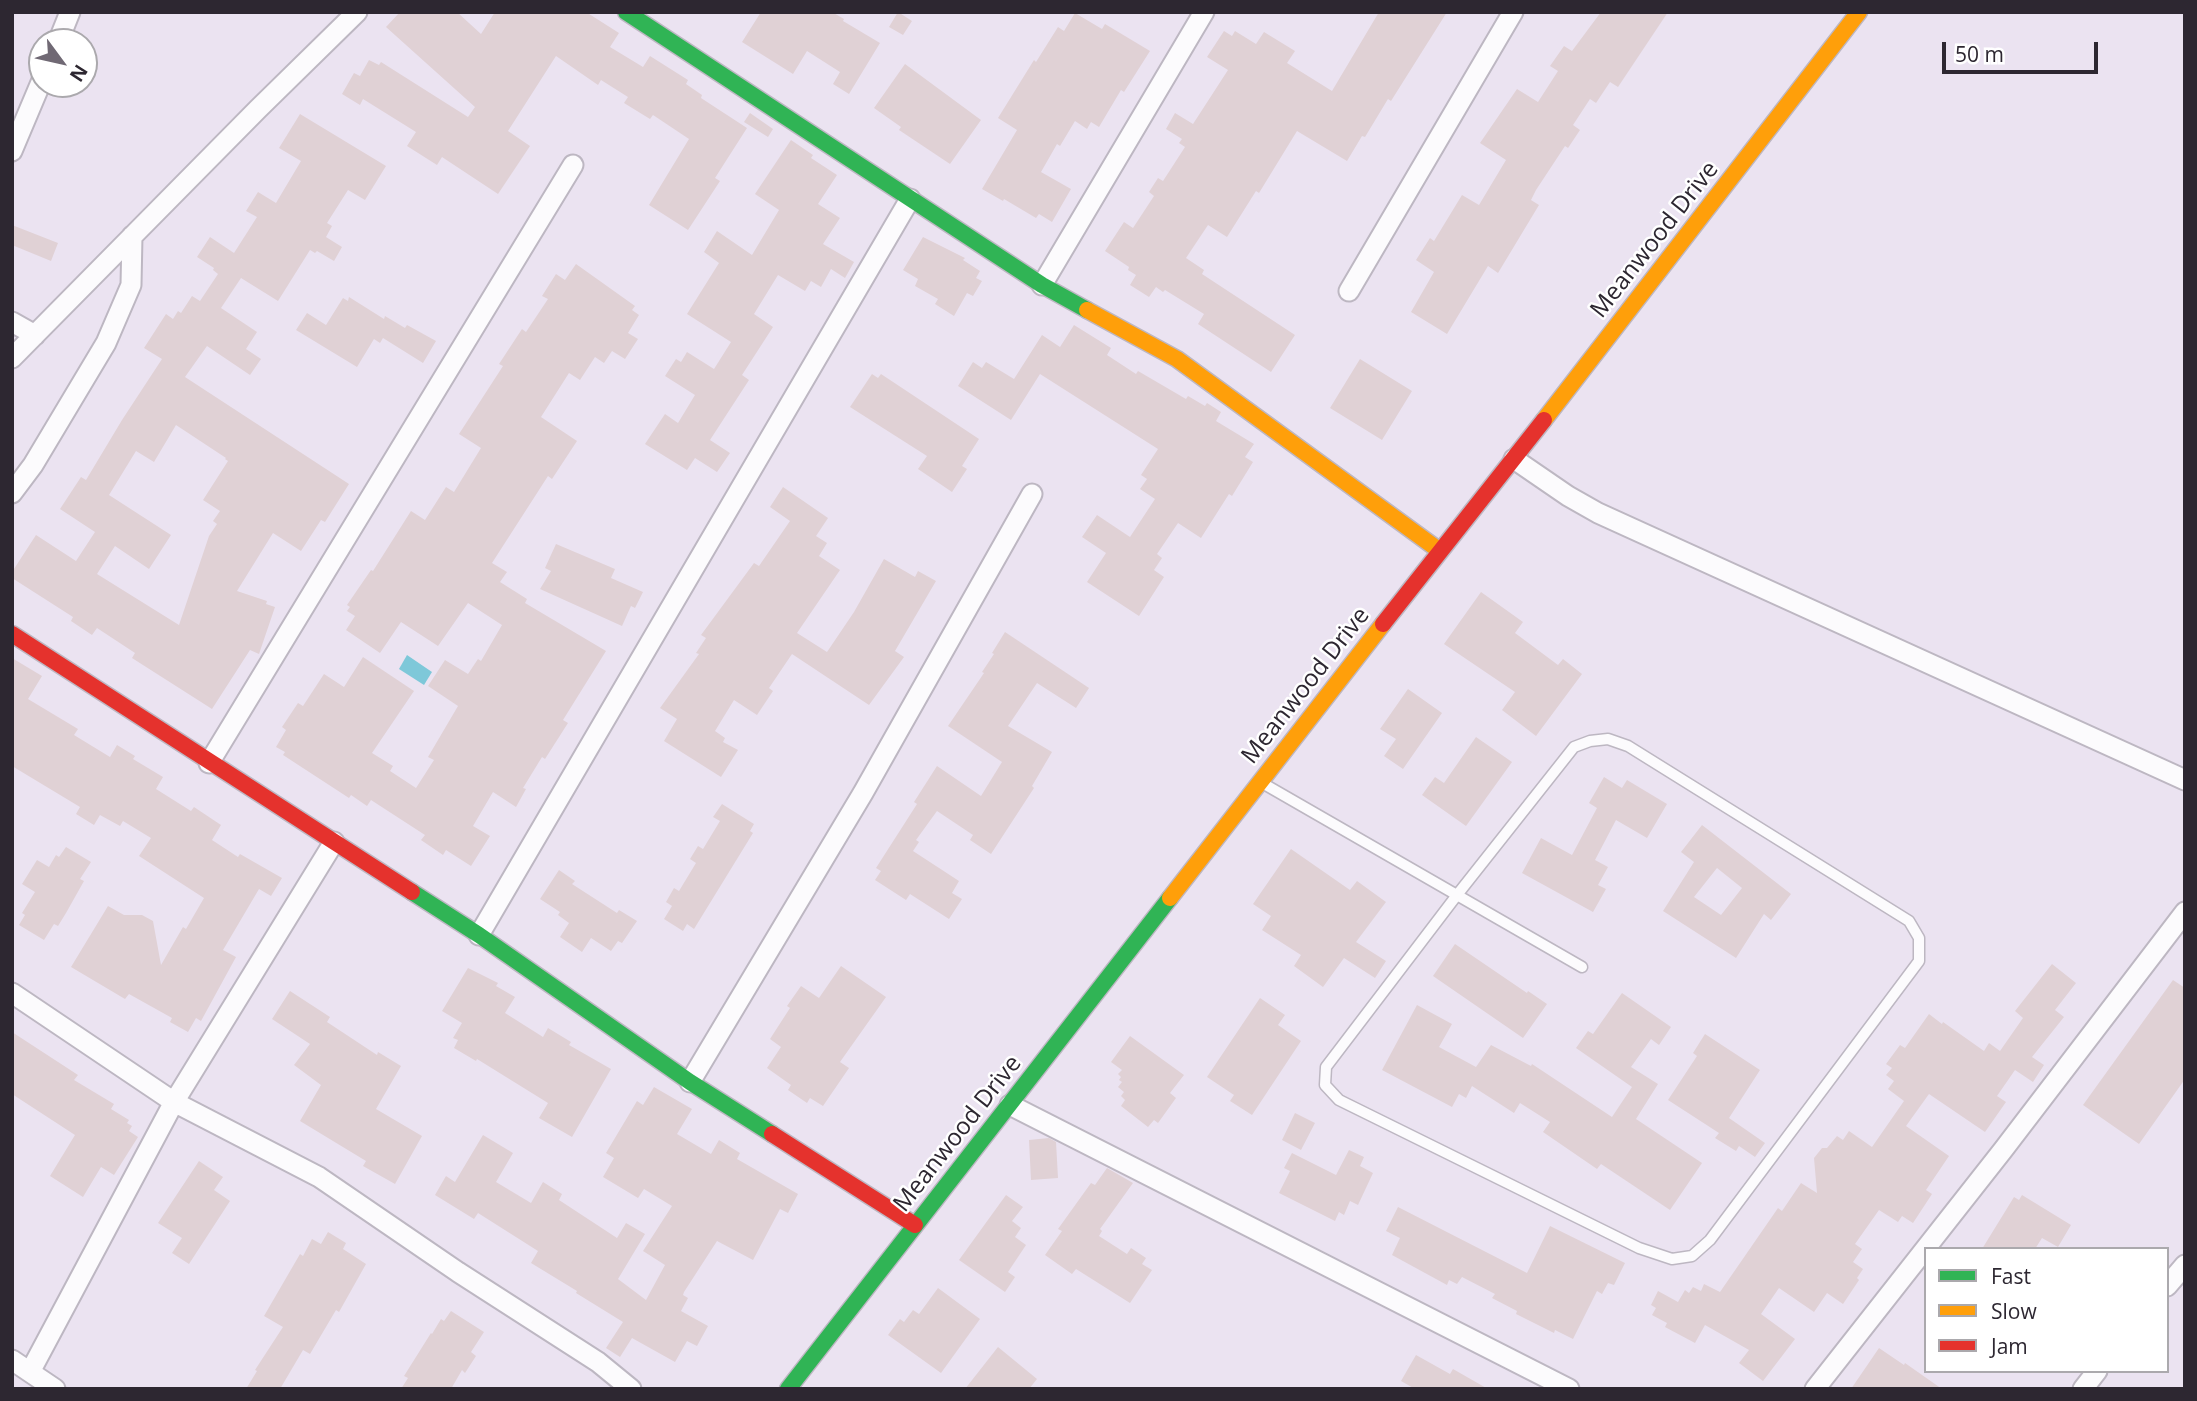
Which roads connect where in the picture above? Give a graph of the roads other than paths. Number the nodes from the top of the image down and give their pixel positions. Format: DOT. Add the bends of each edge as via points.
graph roads {
  1 [pos="356,12"];
  2 [pos="626,12"];
  3 [pos="1204,12"];
  4 [pos="1513,12"];
  5 [pos="1859,12"];
  6 [pos="34,98"];
  7 [pos="12,151"];
  8 [pos="573,165"];
  9 [pos="910,199"];
  10 [pos="132,236"];
  11 [pos="1042,285"];
  12 [pos="1349,291"];
  13 [pos="12,322"];
  14 [pos="35,335"];
  15 [pos="12,358"];
  16 [pos="1514,459"];
  17 [pos="12,493"];
  18 [pos="1032,494"];
  19 [pos="1440,551"];
  20 [pos="12,634"];
  21 [pos="209,763"];
  22 [pos="2185,780"];
  23 [pos="1260,782"];
  24 [pos="334,842"];
  25 [pos="1457,895"];
  26 [pos="2185,912"];
  27 [pos="479,935"];
  28 [pos="1582,967"];
  29 [pos="12,993"];
  30 [pos="690,1082"];
  31 [pos="174,1102"];
  32 [pos="1010,1105"];
  33 [pos="915,1225"];
  34 [pos="1927,1247"];
  35 [pos="1924,1250"];
  36 [pos="2185,1265"];
  37 [pos="2169,1284"];
  38 [pos="12,1360"];
  39 [pos="30,1372"];
  40 [pos="2095,1373"];
  41 [pos="55,1389"];
  42 [pos="631,1389"];
  43 [pos="788,1389"];
  44 [pos="1569,1389"];
  45 [pos="1815,1389"];
  46 [pos="2083,1389"];
  1 -- 10 [label="street"];
  2 -- 9 [label="street"];
  3 -- 11 [label="street"];
  4 -- 12 [label="street"];
  5 -- 16 [label="street, Meanwood Drive"];
  6 -- 7 [label="street"];
  8 -- 21 [label="street"];
  9 -- 11 [label="street"];
  9 -- 27 [label="street"];
  10 -- 14 [label="street"];
  10 -- 17 [label="street" via="131,285 106,343"];
  11 -- 19 [label="street" via="1177,359"];
  13 -- 14 [label="street"];
  14 -- 15 [label="street"];
  16 -- 19 [label="street, Meanwood Drive"];
  16 -- 22 [label="street" via="1598,513"];
  18 -- 30 [label="street" via="863,793"];
  19 -- 23 [label="street, Meanwood Drive"];
  20 -- 21 [label="street"];
  21 -- 24 [label="street"];
  23 -- 25 [label="lane"];
  23 -- 32 [label="street, Meanwood Drive"];
  24 -- 27 [label="street"];
  24 -- 31 [label="street"];
  25 -- 25 [label="lane" via="1574,747 1608,739 1628,746 1909,920 1919,938 1919,961 1710,1240 1692,1256 1672,1259 1639,1248 1339,1100 1325,1085 1326,1067"];
  25 -- 28 [label="lane"];
  26 -- 34 [label="street"];
  27 -- 30 [label="street"];
  29 -- 31 [label="street"];
  30 -- 33 [label="street"];
  31 -- 39 [label="street"];
  31 -- 42 [label="street" via="319,1177 598,1362"];
  32 -- 33 [label="street, Meanwood Drive"];
  32 -- 44 [label="street"];
  33 -- 43 [label="street, Meanwood Drive"];
  35 -- 45 [label="street"];
  36 -- 37 [label="street"];
  38 -- 39 [label="street"];
  39 -- 41 [label="street"];
  40 -- 46 [label="street"];
}
